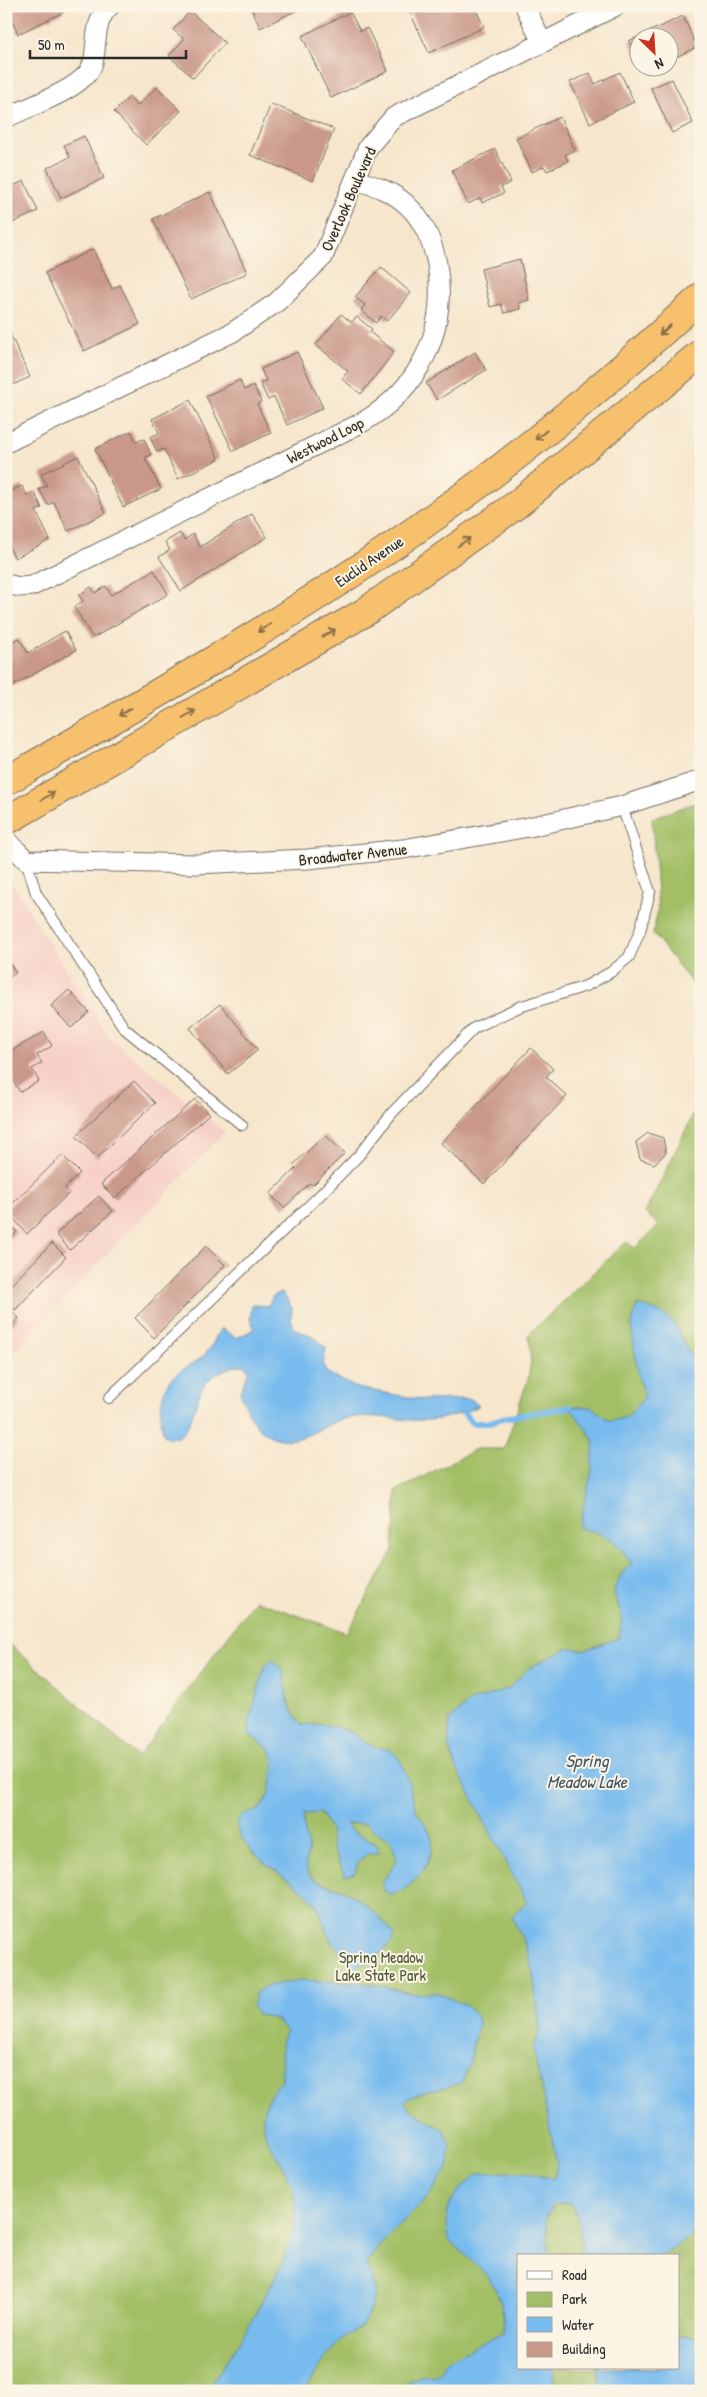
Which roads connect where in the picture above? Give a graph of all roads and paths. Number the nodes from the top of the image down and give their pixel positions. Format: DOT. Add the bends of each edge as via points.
graph roads {
  1 [pos="110,6"];
  2 [pos="525,6"];
  3 [pos="616,6"];
  4 [pos="542,43"];
  5 [pos="6,118"];
  6 [pos="355,180"];
  7 [pos="701,297"];
  8 [pos="701,353"];
  9 [pos="6,443"];
  10 [pos="6,584"];
  11 [pos="701,780"];
  12 [pos="6,781"];
  13 [pos="622,806"];
  14 [pos="6,821"];
  15 [pos="6,839"];
  16 [pos="26,860"];
  17 [pos="242,1126"];
  18 [pos="109,1398"];
  1 -- 5 [label="street" via="96,30 95,52 88,73 64,90"];
  2 -- 4 [label="street"];
  3 -- 4 [label="street, Overlook Boulevard"];
  4 -- 6 [label="street, Overlook Boulevard" via="394,116 368,147"];
  6 -- 9 [label="street, Overlook Boulevard" via="322,258 278,302 233,332"];
  6 -- 10 [label="street, Westwood Loop" via="383,189 407,204 423,226 435,254 440,299 438,320 426,355 405,387 381,411 363,422 32,586"];
  7 -- 12 [label="highway, Euclid Avenue, one-way" via="629,363 442,512 271,624"];
  14 -- 8 [label="highway, one-way" via="366,612 516,505"];
  11 -- 13 [label="street, Broadwater Avenue"];
  13 -- 16 [label="street, Broadwater Avenue" via="529,827 404,849 308,859 196,864"];
  13 -- 18 [label="lane" via="650,892 629,957 586,986 519,1007 474,1028 392,1112 359,1155 318,1198"];
  15 -- 16 [label="street"];
  16 -- 17 [label="lane" via="36,892 124,1028"];
}
